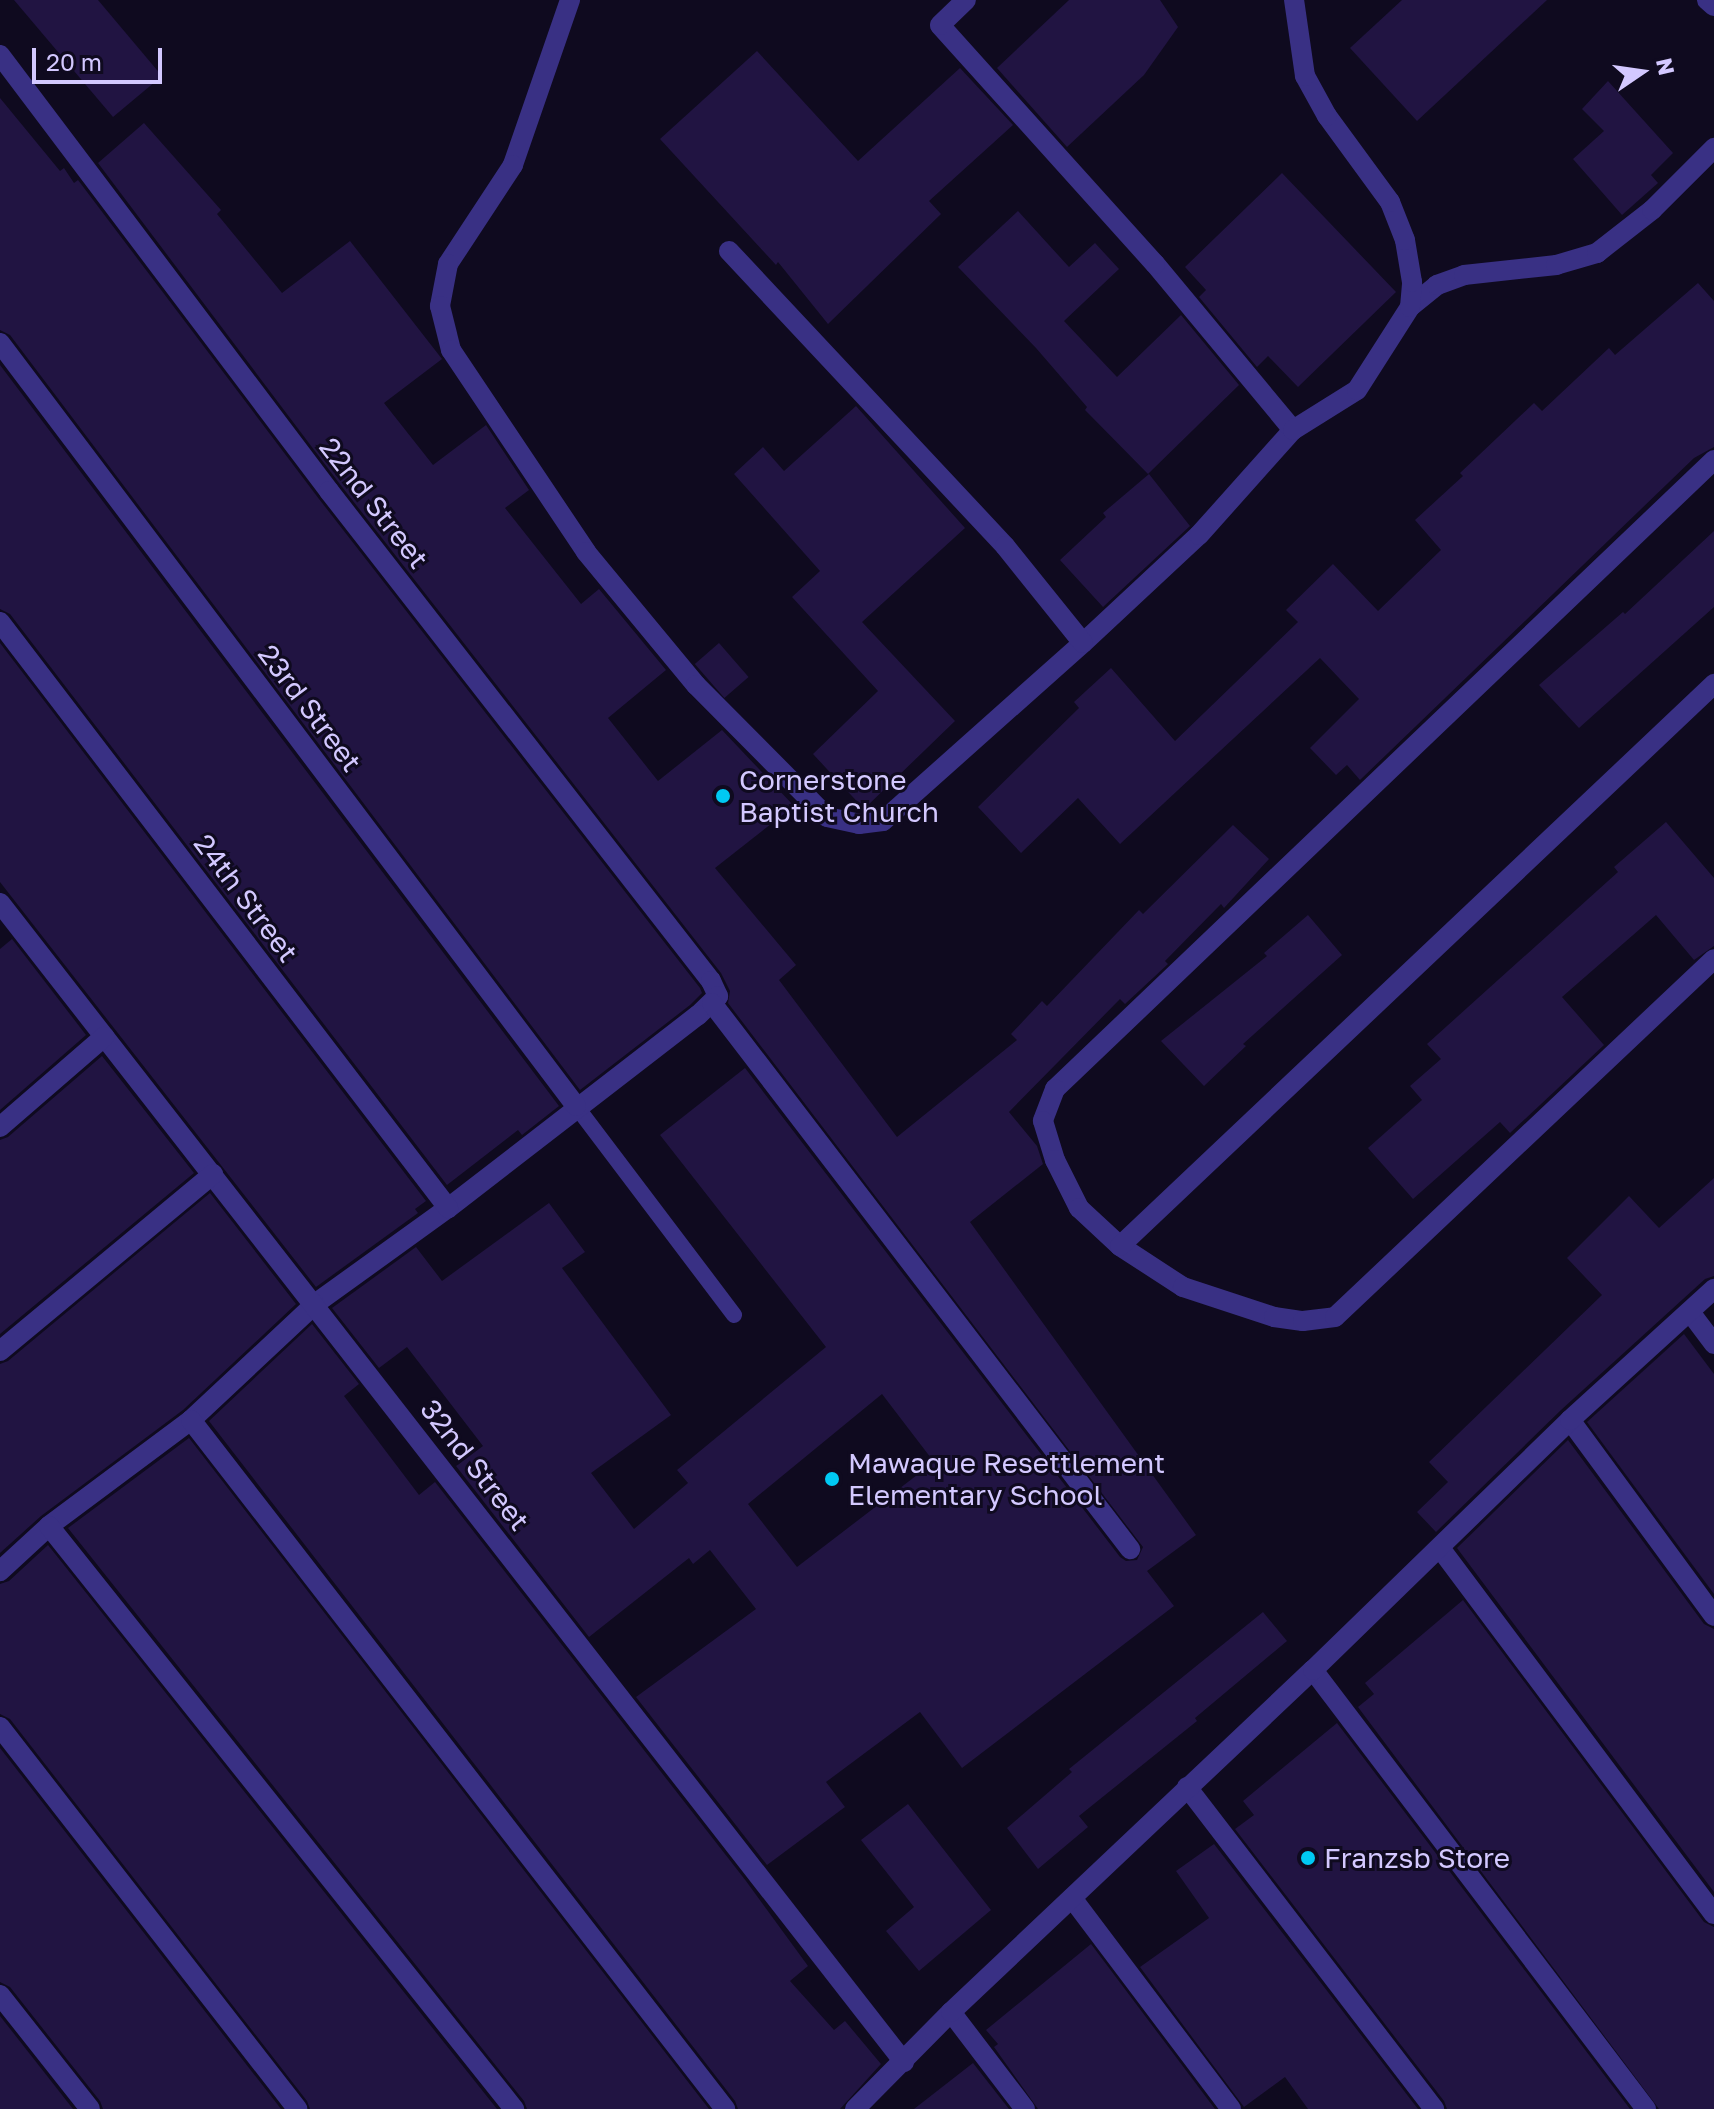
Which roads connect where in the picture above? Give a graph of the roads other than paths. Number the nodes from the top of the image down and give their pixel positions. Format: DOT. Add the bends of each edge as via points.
graph roads {
  1 [pos="570,0"];
  2 [pos="966,0"];
  3 [pos="1294,0"];
  4 [pos="1707,0"];
  5 [pos="1714,6"];
  6 [pos="0,55"];
  7 [pos="1714,148"];
  8 [pos="729,251"];
  9 [pos="1410,307"];
  10 [pos="0,343"];
  11 [pos="1293,430"];
  12 [pos="1714,460"];
  13 [pos="0,622"];
  14 [pos="1083,643"];
  15 [pos="1714,684"];
  16 [pos="2,910"];
  17 [pos="1714,959"];
  18 [pos="712,1003"];
  19 [pos="104,1037"];
  20 [pos="576,1106"];
  21 [pos="0,1127"];
  22 [pos="213,1174"];
  23 [pos="448,1208"];
  24 [pos="1120,1246"];
  25 [pos="1714,1289"];
  26 [pos="315,1304"];
  27 [pos="1690,1312"];
  28 [pos="734,1315"];
  29 [pos="1714,1344"];
  30 [pos="0,1351"];
  31 [pos="191,1420"];
  32 [pos="1570,1420"];
  33 [pos="49,1526"];
  34 [pos="1440,1548"];
  35 [pos="1130,1549"];
  36 [pos="0,1571"];
  37 [pos="1714,1616"];
  38 [pos="1313,1670"];
  39 [pos="0,1727"];
  40 [pos="1187,1787"];
  41 [pos="1072,1898"];
  42 [pos="1714,1914"];
  43 [pos="0,1995"];
  44 [pos="951,2012"];
  45 [pos="904,2062"];
  46 [pos="90,2109"];
  47 [pos="297,2109"];
  48 [pos="514,2109"];
  49 [pos="725,2109"];
  50 [pos="855,2109"];
  51 [pos="1025,2109"];
  52 [pos="1231,2109"];
  53 [pos="1434,2109"];
  54 [pos="1646,2109"];
  1 -- 14 [label="street" via="513,165 448,264 440,306 451,350 586,552 696,685 827,817 859,824 883,821"];
  2 -- 11 [label="street" via="940,25 1155,264"];
  3 -- 9 [label="street" via="1305,76 1327,116 1390,202 1405,240"];
  4 -- 5 [label="street"];
  6 -- 18 [label="street, 22nd Street" via="329,491 711,981 718,996"];
  7 -- 9 [label="street" via="1652,210 1597,253 1556,265 1464,275 1437,285"];
  8 -- 14 [label="street" via="1005,546"];
  9 -- 11 [label="street" via="1357,390"];
  10 -- 20 [label="street, 23rd Street"];
  11 -- 14 [label="street" via="1199,535"];
  12 -- 24 [label="street" via="1055,1089 1043,1121 1055,1160 1079,1208"];
  13 -- 23 [label="street, 24th Street"];
  15 -- 24 [label="street"];
  16 -- 19 [label="street, 32nd Street"];
  17 -- 24 [label="street" via="1335,1317 1303,1321 1183,1287"];
  18 -- 20 [label="street"];
  18 -- 35 [label="street"];
  19 -- 21 [label="street"];
  19 -- 22 [label="street, 32nd Street"];
  20 -- 23 [label="street"];
  20 -- 28 [label="lane"];
  22 -- 26 [label="street, 32nd Street"];
  22 -- 30 [label="street"];
  23 -- 26 [label="street"];
  25 -- 27 [label="street"];
  26 -- 31 [label="street"];
  26 -- 45 [label="street, 32nd Street"];
  27 -- 29 [label="street"];
  27 -- 32 [label="street"];
  31 -- 33 [label="street"];
  31 -- 49 [label="street"];
  32 -- 34 [label="street"];
  32 -- 37 [label="street"];
  33 -- 36 [label="street"];
  33 -- 48 [label="street"];
  34 -- 38 [label="street"];
  34 -- 42 [label="street"];
  38 -- 40 [label="street"];
  38 -- 54 [label="street"];
  39 -- 47 [label="street"];
  40 -- 41 [label="street"];
  40 -- 53 [label="street"];
  41 -- 44 [label="street"];
  41 -- 52 [label="street"];
  43 -- 46 [label="street"];
  44 -- 45 [label="street"];
  44 -- 51 [label="street"];
  45 -- 50 [label="street"];
}
